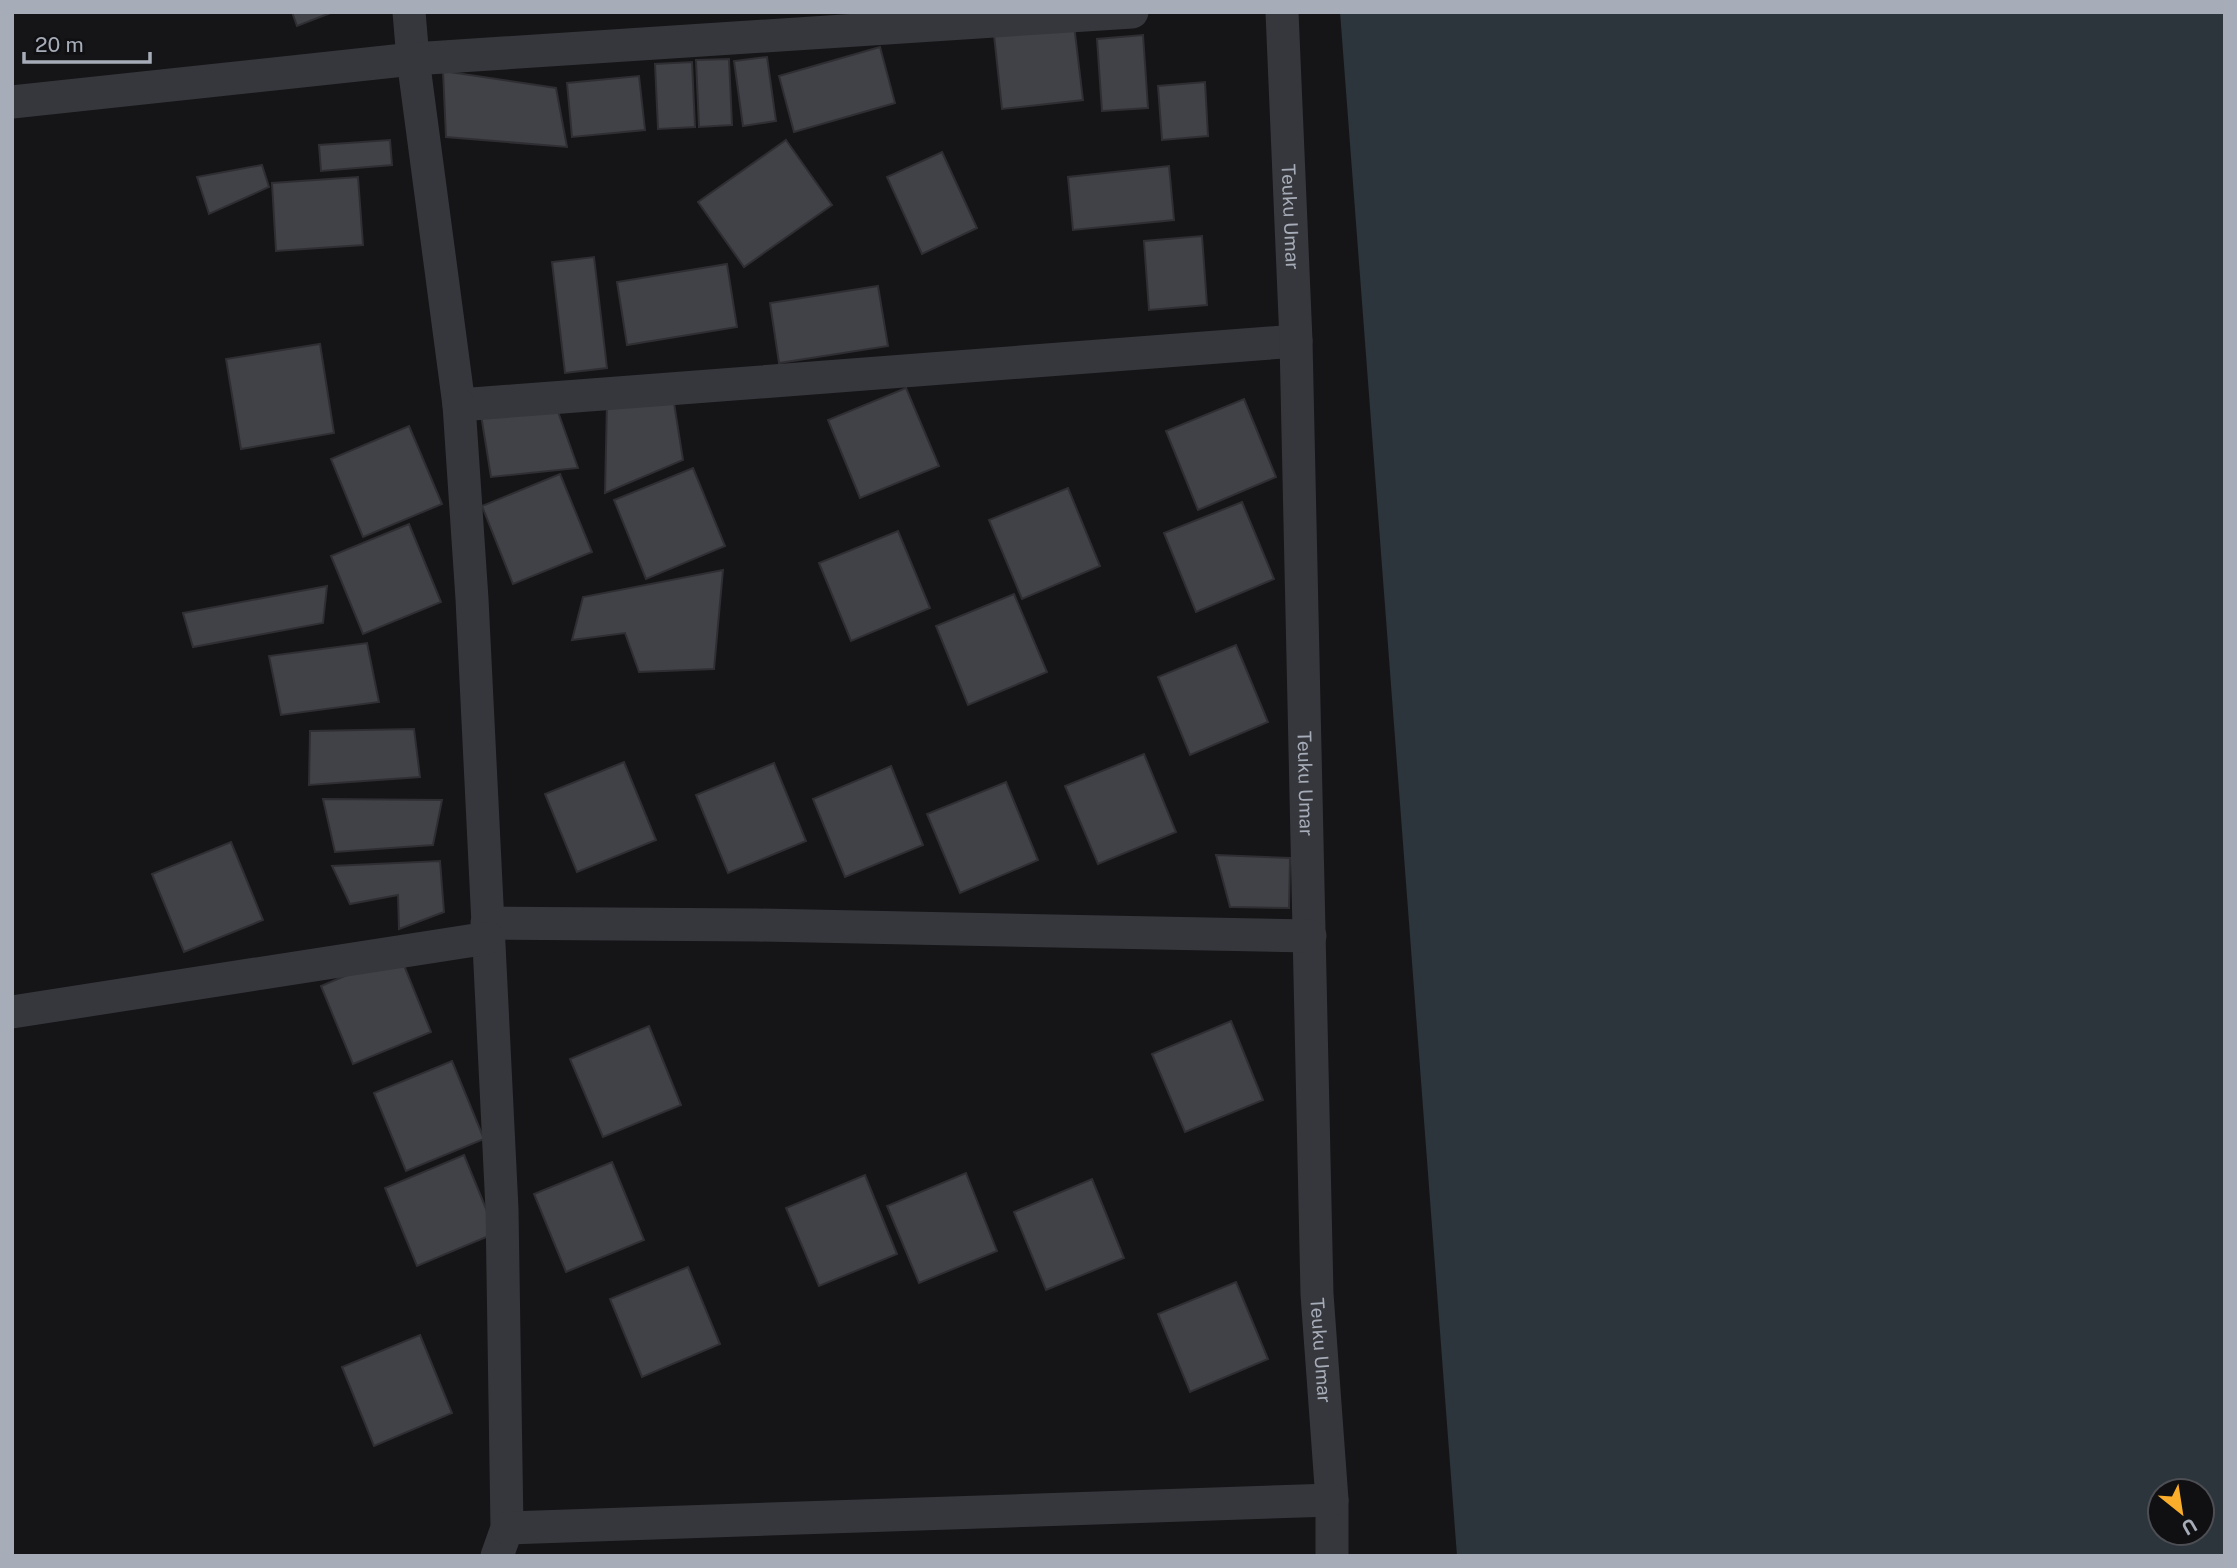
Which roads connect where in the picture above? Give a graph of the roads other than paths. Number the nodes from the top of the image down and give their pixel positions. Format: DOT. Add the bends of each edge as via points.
graph roads {
  1 [pos="409,12"];
  2 [pos="1132,12"];
  3 [pos="1282,12"];
  4 [pos="413,59"];
  5 [pos="12,102"];
  6 [pos="1296,341"];
  7 [pos="458,405"];
  8 [pos="488,931"];
  9 [pos="1310,936"];
  10 [pos="12,1012"];
  11 [pos="1332,1500"];
  12 [pos="502,1542"];
  13 [pos="1332,1556"];
  1 -- 4 [label="street"];
  2 -- 4 [label="street"];
  3 -- 6 [label="street, Teuku Umar"];
  4 -- 5 [label="street"];
  4 -- 7 [label="street"];
  6 -- 7 [label="street"];
  6 -- 9 [label="street, Teuku Umar"];
  7 -- 8 [label="street"];
  8 -- 9 [label="street" via="757,925"];
  8 -- 10 [label="street"];
  8 -- 12 [label="street" via="502,1209"];
  9 -- 11 [label="street, Teuku Umar" via="1317,1294"];
  11 -- 12 [label="street"];
  11 -- 13 [label="street, Teuku Umar"];
}
